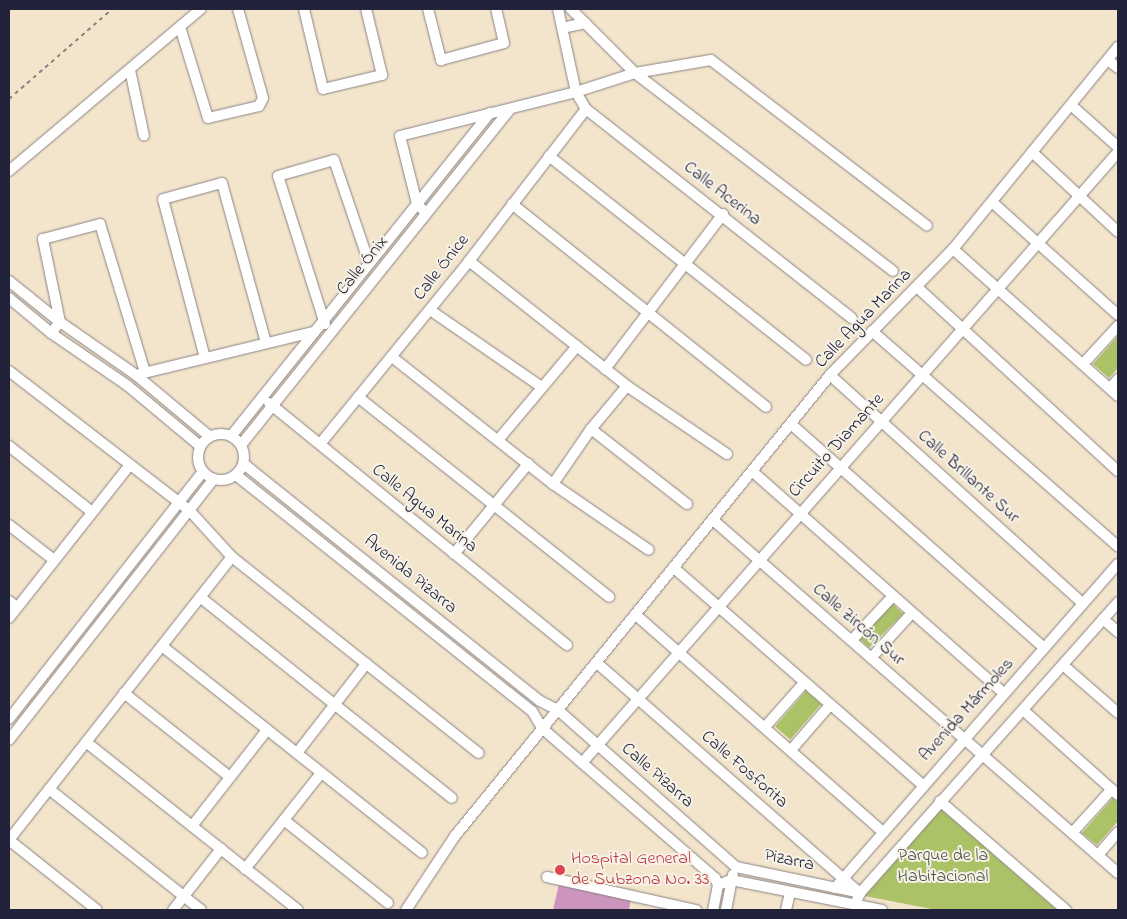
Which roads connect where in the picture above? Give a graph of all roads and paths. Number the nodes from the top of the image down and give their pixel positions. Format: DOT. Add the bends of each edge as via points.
graph roads {
  1 [pos="112,9"];
  2 [pos="201,9"];
  3 [pos="238,9"];
  4 [pos="304,9"];
  5 [pos="366,9"];
  6 [pos="428,9"];
  7 [pos="496,9"];
  8 [pos="558,9"];
  9 [pos="571,9"];
  10 [pos="585,23"];
  11 [pos="180,26"];
  12 [pos="562,28"];
  13 [pos="1118,48"];
  14 [pos="1108,60"];
  15 [pos="1118,68"];
  16 [pos="130,70"];
  17 [pos="635,74"];
  18 [pos="576,92"];
  19 [pos="9,99"];
  20 [pos="1071,105"];
  21 [pos="510,109"];
  22 [pos="586,109"];
  23 [pos="490,113"];
  24 [pos="144,136"];
  25 [pos="1118,147"];
  26 [pos="1032,152"];
  27 [pos="1118,152"];
  28 [pos="549,156"];
  29 [pos="9,171"];
  30 [pos="1079,197"];
  31 [pos="992,202"];
  32 [pos="417,204"];
  33 [pos="512,204"];
  34 [pos="426,213"];
  35 [pos="723,214"];
  36 [pos="927,226"];
  37 [pos="1118,232"];
  38 [pos="1038,243"];
  39 [pos="953,249"];
  40 [pos="469,261"];
  41 [pos="685,262"];
  42 [pos="369,263"];
  43 [pos="893,271"];
  44 [pos="9,281"];
  45 [pos="918,288"];
  46 [pos="997,289"];
  47 [pos="9,298"];
  48 [pos="430,310"];
  49 [pos="647,311"];
  50 [pos="1118,315"];
  51 [pos="852,318"];
  52 [pos="60,322"];
  53 [pos="322,322"];
  54 [pos="1118,326"];
  55 [pos="962,329"];
  56 [pos="51,332"];
  57 [pos="313,332"];
  58 [pos="872,332"];
  59 [pos="330,333"];
  60 [pos="266,343"];
  61 [pos="577,346"];
  62 [pos="392,357"];
  63 [pos="205,358"];
  64 [pos="806,360"];
  65 [pos="1083,364"];
  66 [pos="605,369"];
  67 [pos="9,371"];
  68 [pos="141,373"];
  69 [pos="922,374"];
  70 [pos="830,375"];
  71 [pos="1118,379"];
  72 [pos="128,386"];
  73 [pos="540,386"];
  74 [pos="627,386"];
  75 [pos="1110,388"];
  76 [pos="1118,396"];
  77 [pos="358,397"];
  78 [pos="262,398"];
  79 [pos="273,406"];
  80 [pos="766,407"];
  81 [pos="882,420"];
  82 [pos="791,424"];
  83 [pos="591,429"];
  84 [pos="209,436"];
  85 [pos="232,436"];
  86 [pos="499,439"];
  87 [pos="320,444"];
  88 [pos="242,445"];
  89 [pos="9,446"];
  90 [pos="200,446"];
  91 [pos="727,454"];
  92 [pos="244,464"];
  93 [pos="528,464"];
  94 [pos="130,465"];
  95 [pos="840,467"];
  96 [pos="1118,471"];
  97 [pos="203,472"];
  98 [pos="753,472"];
  99 [pos="236,475"];
  100 [pos="214,479"];
  101 [pos="553,484"];
  102 [pos="179,503"];
  103 [pos="495,504"];
  104 [pos="687,504"];
  105 [pos="190,511"];
  106 [pos="92,512"];
  107 [pos="799,513"];
  108 [pos="714,520"];
  109 [pos="9,525"];
  110 [pos="343,542"];
  111 [pos="1118,546"];
  112 [pos="649,550"];
  113 [pos="334,553"];
  114 [pos="454,554"];
  115 [pos="232,557"];
  116 [pos="758,559"];
  117 [pos="54,560"];
  118 [pos="1118,564"];
  119 [pos="674,568"];
  120 [pos="893,596"];
  121 [pos="200,597"];
  122 [pos="609,597"];
  123 [pos="1118,602"];
  124 [pos="13,604"];
  125 [pos="1083,604"];
  126 [pos="718,606"];
  127 [pos="912,613"];
  128 [pos="636,615"];
  129 [pos="90,616"];
  130 [pos="436,616"];
  131 [pos="9,618"];
  132 [pos="1103,619"];
  133 [pos="100,624"];
  134 [pos="427,626"];
  135 [pos="1118,632"];
  136 [pos="852,640"];
  137 [pos="567,645"];
  138 [pos="162,646"];
  139 [pos="1044,648"];
  140 [pos="677,652"];
  141 [pos="871,658"];
  142 [pos="597,663"];
  143 [pos="366,664"];
  144 [pos="1062,665"];
  145 [pos="805,682"];
  146 [pos="124,693"];
  147 [pos="1004,694"];
  148 [pos="638,697"];
  149 [pos="540,701"];
  150 [pos="335,705"];
  151 [pos="830,705"];
  152 [pos="558,710"];
  153 [pos="1023,710"];
  154 [pos="532,711"];
  155 [pos="1118,713"];
  156 [pos="9,719"];
  157 [pos="765,727"];
  158 [pos="543,729"];
  159 [pos="267,730"];
  160 [pos="10,734"];
  161 [pos="962,739"];
  162 [pos="86,742"];
  163 [pos="596,745"];
  164 [pos="791,750"];
  165 [pos="297,753"];
  166 [pos="478,753"];
  167 [pos="982,755"];
  168 [pos="582,763"];
  169 [pos="321,772"];
  170 [pos="230,777"];
  171 [pos="923,785"];
  172 [pos="48,789"];
  173 [pos="1115,792"];
  174 [pos="452,798"];
  175 [pos="940,801"];
  176 [pos="284,820"];
  177 [pos="192,826"];
  178 [pos="882,832"];
  179 [pos="1118,832"];
  180 [pos="1072,833"];
  181 [pos="9,840"];
  182 [pos="221,849"];
  183 [pos="422,853"];
  184 [pos="1098,855"];
  185 [pos="736,866"];
  186 [pos="245,869"];
  187 [pos="1118,873"];
  188 [pos="547,877"];
  189 [pos="842,878"];
  190 [pos="732,880"];
  191 [pos="717,882"];
  192 [pos="835,888"];
  193 [pos="790,892"];
  194 [pos="860,893"];
  195 [pos="184,896"];
  196 [pos="388,902"];
  197 [pos="855,905"];
  198 [pos="98,910"];
  199 [pos="173,910"];
  200 [pos="201,910"];
  201 [pos="298,910"];
  202 [pos="406,910"];
  203 [pos="696,910"];
  204 [pos="713,910"];
  205 [pos="726,910"];
  206 [pos="786,910"];
  207 [pos="882,910"];
  208 [pos="1066,910"];
  1 -- 19 [label="path"];
  2 -- 11 [label="street"];
  3 -- 11 [label="street" via="263,103 208,118"];
  4 -- 5 [label="street" via="323,89 382,75"];
  6 -- 7 [label="street" via="441,60 504,43"];
  8 -- 12 [label="street, Calle Acerina"];
  9 -- 10 [label="street"];
  10 -- 12 [label="street"];
  10 -- 17 [label="street"];
  11 -- 16 [label="street"];
  12 -- 18 [label="street, Calle Acerina"];
  13 -- 14 [label="street, Calle Agua Marina"];
  14 -- 15 [label="street"];
  14 -- 20 [label="street, Calle Agua Marina"];
  16 -- 24 [label="street"];
  16 -- 29 [label="street"];
  17 -- 18 [label="street"];
  17 -- 36 [label="street" via="712,60"];
  17 -- 43 [label="street"];
  18 -- 21 [label="street"];
  18 -- 22 [label="street, Calle Acerina"];
  20 -- 25 [label="street"];
  20 -- 26 [label="street, Calle Agua Marina"];
  21 -- 23 [label="street"];
  21 -- 34 [label="street, Calle Ónix"];
  22 -- 28 [label="street, Calle Ónice"];
  22 -- 35 [label="street, Calle Acerina"];
  23 -- 32 [label="street, Calle Ónix"];
  23 -- 32 [label="street" via="400,136"];
  26 -- 30 [label="street"];
  26 -- 31 [label="street, Calle Agua Marina"];
  27 -- 30 [label="street, Circuito Diamante"];
  28 -- 33 [label="street, Calle Ónice"];
  28 -- 41 [label="street"];
  30 -- 37 [label="street"];
  30 -- 38 [label="street, Circuito Diamante"];
  31 -- 38 [label="street"];
  31 -- 39 [label="street, Calle Agua Marina"];
  32 -- 34 [label="street"];
  32 -- 42 [label="street, Calle Ónix"];
  33 -- 40 [label="street, Calle Ónice"];
  33 -- 49 [label="street"];
  34 -- 59 [label="street, Calle Ónix"];
  35 -- 41 [label="street"];
  35 -- 51 [label="street, Calle Acerina"];
  38 -- 46 [label="street, Circuito Diamante"];
  38 -- 50 [label="street"];
  39 -- 45 [label="street, Calle Agua Marina"];
  39 -- 46 [label="street"];
  40 -- 48 [label="street, Calle Ónice"];
  40 -- 61 [label="street"];
  41 -- 49 [label="street"];
  41 -- 64 [label="street"];
  42 -- 53 [label="street, Calle Ónix"];
  42 -- 53 [label="street" via="334,160 278,176"];
  44 -- 52 [label="street"];
  45 -- 55 [label="street"];
  45 -- 58 [label="street, Calle Agua Marina"];
  46 -- 55 [label="street, Circuito Diamante"];
  46 -- 65 [label="street"];
  47 -- 56 [label="street"];
  48 -- 62 [label="street, Calle Ónice"];
  48 -- 73 [label="street"];
  49 -- 66 [label="street"];
  49 -- 80 [label="street"];
  52 -- 56 [label="street"];
  52 -- 68 [label="street"];
  52 -- 68 [label="street" via="44,239 100,224"];
  53 -- 57 [label="street, Calle Ónix"];
  53 -- 59 [label="street"];
  54 -- 65 [label="street"];
  55 -- 69 [label="street, Circuito Diamante"];
  55 -- 96 [label="street"];
  56 -- 72 [label="street"];
  57 -- 59 [label="street"];
  57 -- 60 [label="street"];
  57 -- 78 [label="street, Calle Ónix"];
  58 -- 69 [label="street"];
  58 -- 70 [label="street, Calle Agua Marina"];
  59 -- 79 [label="street, Calle Ónix"];
  60 -- 63 [label="street"];
  60 -- 63 [label="street" via="222,183 163,199"];
  61 -- 66 [label="street"];
  61 -- 73 [label="street"];
  62 -- 77 [label="street, Calle Ónice"];
  62 -- 86 [label="street"];
  63 -- 68 [label="street"];
  65 -- 75 [label="street"];
  66 -- 74 [label="street"];
  67 -- 94 [label="street"];
  68 -- 72 [label="street"];
  68 -- 84 [label="street"];
  69 -- 81 [label="street, Circuito Diamante"];
  69 -- 111 [label="street"];
  70 -- 81 [label="street, Calle Brillante Sur"];
  70 -- 82 [label="street, Calle Agua Marina"];
  71 -- 75 [label="street"];
  72 -- 90 [label="street"];
  73 -- 86 [label="street"];
  74 -- 83 [label="street"];
  74 -- 91 [label="street"];
  75 -- 76 [label="street"];
  77 -- 87 [label="street, Calle Ónice"];
  77 -- 103 [label="street"];
  78 -- 79 [label="street, Calle Agua Marina"];
  78 -- 85 [label="street, Calle Ónix"];
  79 -- 87 [label="street, Calle Agua Marina"];
  79 -- 88 [label="street, Calle Ónix"];
  81 -- 95 [label="street, Circuito Diamante"];
  81 -- 125 [label="street, Calle Brillante Sur"];
  82 -- 95 [label="street"];
  82 -- 98 [label="street, Calle Agua Marina"];
  83 -- 101 [label="street"];
  83 -- 104 [label="street"];
  84 -- 85 [label="street" via="219,433"];
  84 -- 90 [label="street"];
  85 -- 88 [label="street"];
  86 -- 93 [label="street"];
  87 -- 114 [label="street, Calle Agua Marina"];
  88 -- 92 [label="street"];
  89 -- 106 [label="street"];
  90 -- 97 [label="street" via="198,459"];
  92 -- 99 [label="street"];
  92 -- 110 [label="street, Avenida Pizarra"];
  93 -- 101 [label="street"];
  93 -- 103 [label="street"];
  94 -- 102 [label="street"];
  94 -- 106 [label="street"];
  95 -- 107 [label="street, Circuito Diamante"];
  95 -- 139 [label="street"];
  97 -- 100 [label="street"];
  97 -- 102 [label="street"];
  98 -- 107 [label="street"];
  98 -- 108 [label="street, Calle Agua Marina"];
  99 -- 100 [label="street" via="224,480"];
  99 -- 113 [label="street, Avenida Pizarra"];
  100 -- 105 [label="street"];
  101 -- 112 [label="street"];
  102 -- 105 [label="street"];
  102 -- 129 [label="street"];
  103 -- 114 [label="street"];
  103 -- 122 [label="street"];
  105 -- 115 [label="street"];
  105 -- 133 [label="street"];
  106 -- 117 [label="street"];
  107 -- 116 [label="street, Circuito Diamante"];
  107 -- 120 [label="street"];
  108 -- 116 [label="street, Calle Zircón Sur"];
  108 -- 119 [label="street, Calle Agua Marina"];
  109 -- 117 [label="street"];
  110 -- 113 [label="street"];
  110 -- 130 [label="street, Avenida Pizarra"];
  113 -- 134 [label="street, Avenida Pizarra"];
  114 -- 137 [label="street, Calle Agua Marina"];
  115 -- 121 [label="street"];
  115 -- 143 [label="street"];
  116 -- 126 [label="street, Circuito Diamante"];
  116 -- 136 [label="street, Calle Zircón Sur"];
  117 -- 124 [label="street"];
  118 -- 125 [label="street, Avenida Mármoles"];
  119 -- 126 [label="street"];
  119 -- 128 [label="street, Calle Agua Marina"];
  120 -- 127 [label="street"];
  120 -- 136 [label="street"];
  121 -- 138 [label="street"];
  121 -- 150 [label="street"];
  123 -- 132 [label="street"];
  124 -- 131 [label="street"];
  125 -- 139 [label="street, Avenida Mármoles"];
  126 -- 140 [label="street, Circuito Diamante"];
  126 -- 145 [label="street"];
  127 -- 141 [label="street"];
  127 -- 147 [label="street"];
  128 -- 140 [label="street"];
  128 -- 142 [label="street, Calle Agua Marina"];
  129 -- 133 [label="street"];
  129 -- 156 [label="street"];
  130 -- 134 [label="street"];
  130 -- 149 [label="street, Avenida Pizarra"];
  132 -- 135 [label="street"];
  132 -- 144 [label="street"];
  133 -- 160 [label="street"];
  134 -- 154 [label="street, Avenida Pizarra"];
  136 -- 141 [label="street, Calle Zircón Sur"];
  138 -- 146 [label="street"];
  138 -- 159 [label="street"];
  139 -- 147 [label="street, Avenida Mármoles"];
  140 -- 148 [label="street, Circuito Diamante"];
  140 -- 157 [label="street"];
  141 -- 161 [label="street, Calle Zircón Sur"];
  142 -- 148 [label="street, Calle Fosforita"];
  142 -- 152 [label="street, Calle Agua Marina"];
  143 -- 150 [label="street"];
  143 -- 166 [label="street"];
  144 -- 153 [label="street"];
  144 -- 155 [label="street"];
  145 -- 151 [label="street"];
  145 -- 157 [label="street"];
  146 -- 162 [label="street"];
  146 -- 170 [label="street"];
  147 -- 161 [label="street, Avenida Mármoles"];
  148 -- 163 [label="street, Circuito Diamante"];
  148 -- 189 [label="street, Calle Fosforita"];
  149 -- 152 [label="street, Avenida Pizarra"];
  149 -- 154 [label="street"];
  150 -- 165 [label="street"];
  150 -- 174 [label="street"];
  151 -- 164 [label="street"];
  151 -- 171 [label="street"];
  152 -- 158 [label="street, Calle Agua Marina"];
  152 -- 163 [label="street, Calle Pizarra"];
  153 -- 167 [label="street"];
  153 -- 173 [label="street"];
  154 -- 158 [label="street, Avenida Pizarra"];
  157 -- 164 [label="street"];
  158 -- 168 [label="street"];
  158 -- 202 [label="street, Calle Agua Marina" via="455,836"];
  159 -- 165 [label="street"];
  159 -- 170 [label="street"];
  161 -- 167 [label="street, Calle Zircón Sur"];
  161 -- 171 [label="street, Avenida Mármoles"];
  162 -- 172 [label="street"];
  162 -- 177 [label="street"];
  163 -- 168 [label="street, Circuito Diamante"];
  163 -- 185 [label="street, Calle Pizarra"];
  164 -- 178 [label="street"];
  165 -- 169 [label="street"];
  167 -- 175 [label="street"];
  167 -- 180 [label="street, Calle Zircón Sur"];
  168 -- 191 [label="street"];
  169 -- 176 [label="street"];
  169 -- 183 [label="street"];
  170 -- 177 [label="street"];
  171 -- 178 [label="street, Avenida Mármoles"];
  172 -- 181 [label="street"];
  172 -- 195 [label="street"];
  173 -- 180 [label="street"];
  175 -- 194 [label="street"];
  175 -- 208 [label="street"];
  176 -- 186 [label="street"];
  176 -- 196 [label="street"];
  177 -- 182 [label="street"];
  178 -- 189 [label="street, Avenida Mármoles"];
  179 -- 184 [label="street"];
  180 -- 184 [label="street, Calle Zircón Sur"];
  181 -- 198 [label="street"];
  182 -- 186 [label="street"];
  182 -- 195 [label="street"];
  184 -- 187 [label="street, Calle Zircón Sur"];
  185 -- 190 [label="street"];
  185 -- 191 [label="street"];
  185 -- 192 [label="street, Pizarra"];
  186 -- 201 [label="street"];
  188 -- 203 [label="street"];
  189 -- 192 [label="street, Pizarra"];
  189 -- 194 [label="street, Calle Fosforita"];
  190 -- 191 [label="street"];
  190 -- 193 [label="street"];
  190 -- 205 [label="street"];
  191 -- 204 [label="street"];
  192 -- 194 [label="street, Pizarra"];
  193 -- 197 [label="street"];
  193 -- 206 [label="street"];
  194 -- 197 [label="street"];
  195 -- 199 [label="street"];
  195 -- 200 [label="street"];
  197 -- 207 [label="street"];
}
